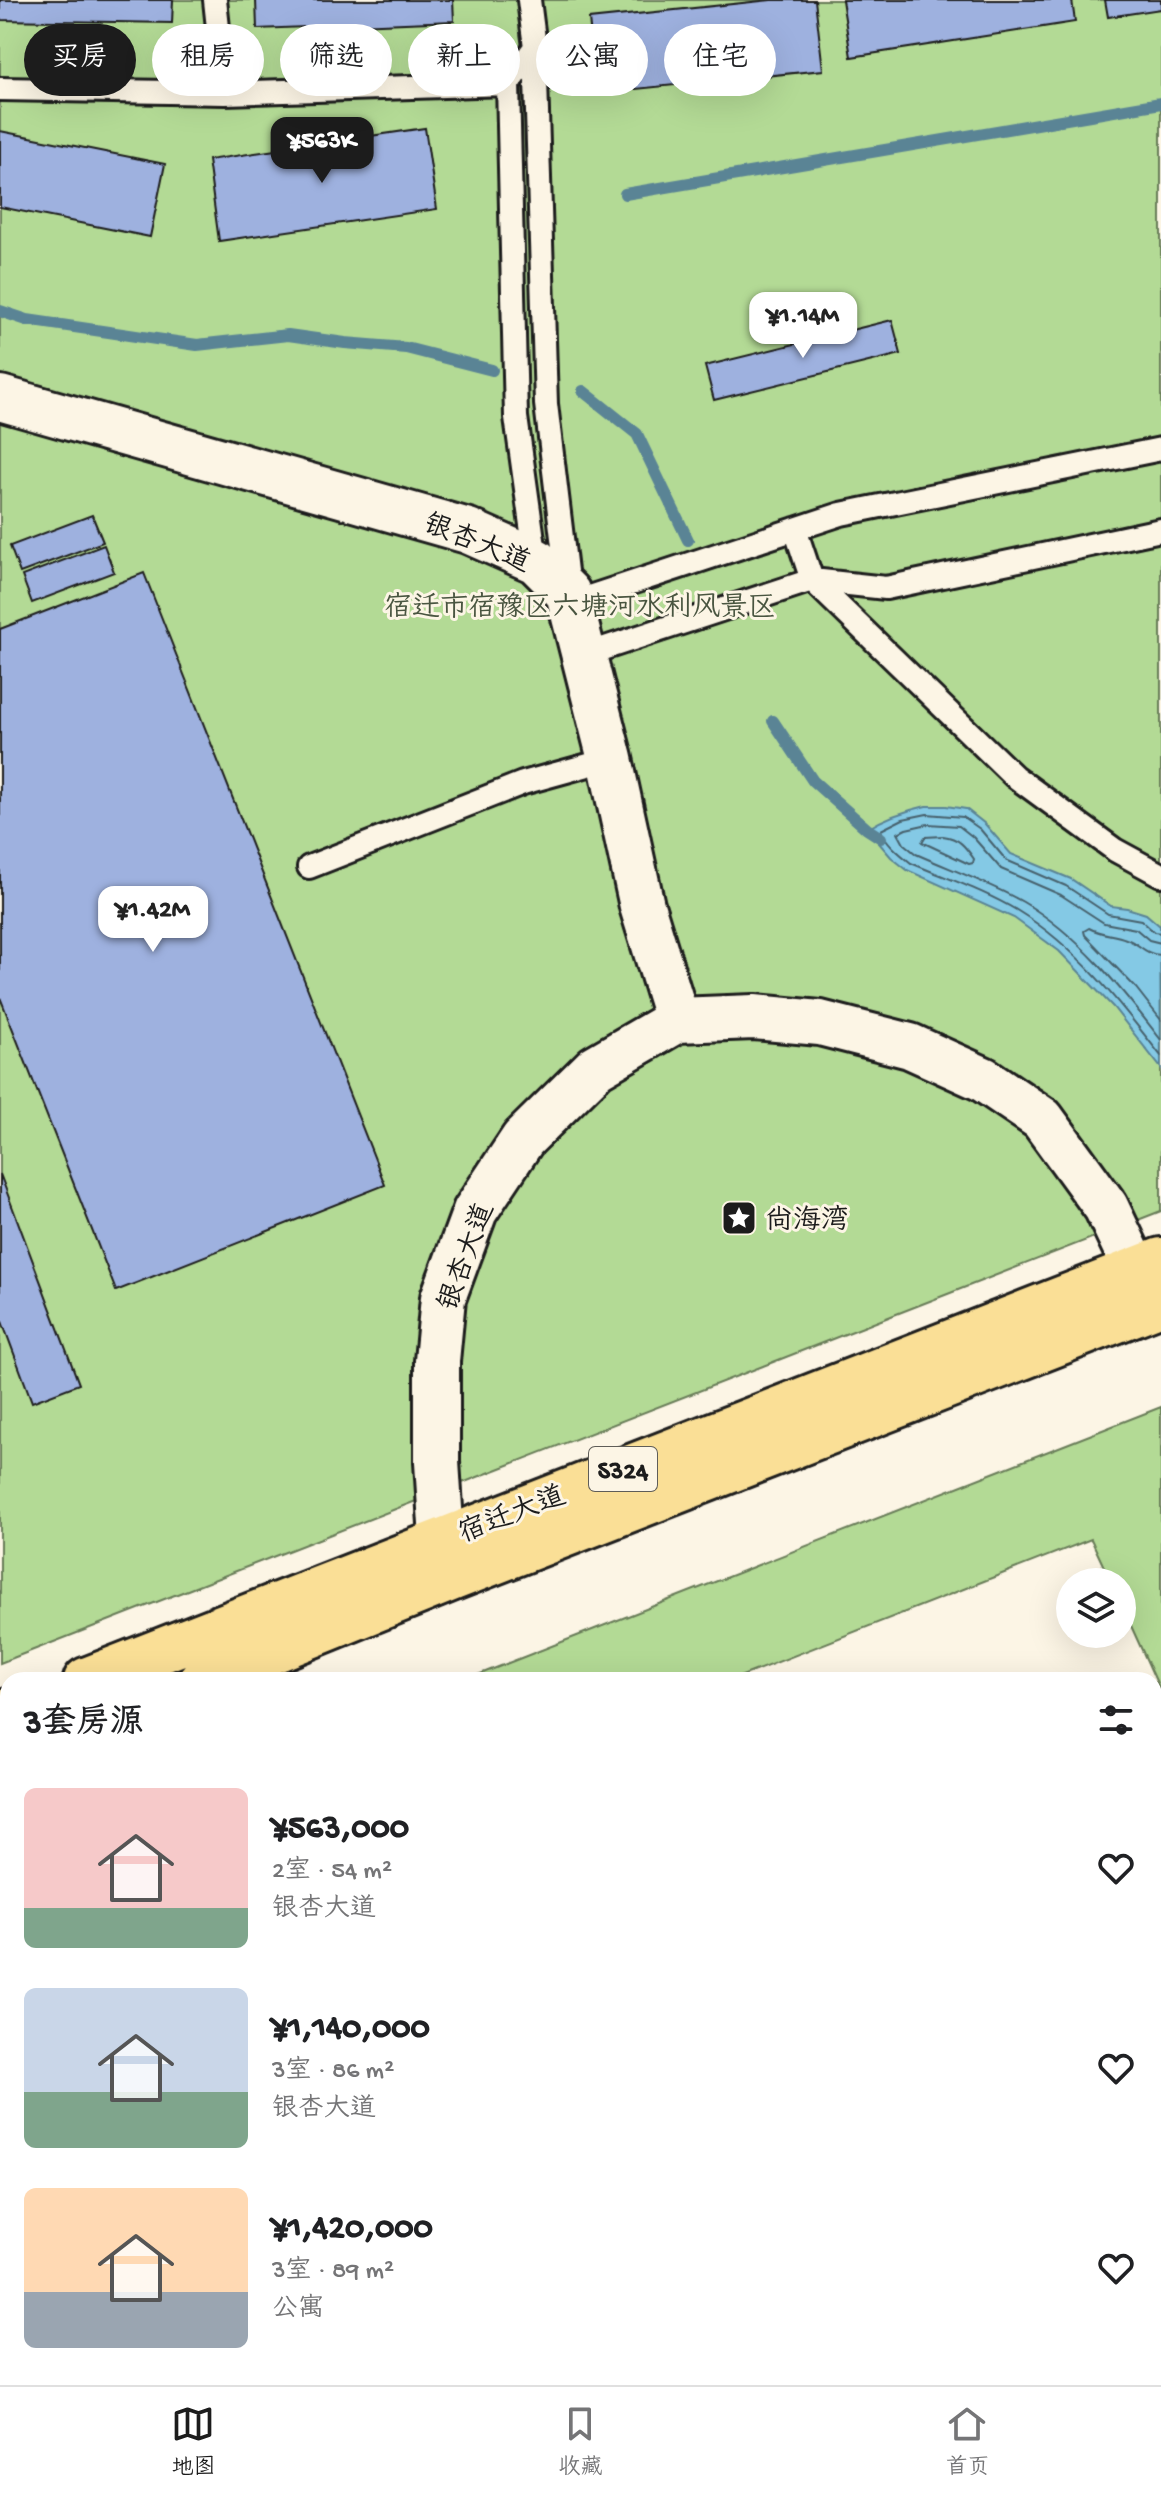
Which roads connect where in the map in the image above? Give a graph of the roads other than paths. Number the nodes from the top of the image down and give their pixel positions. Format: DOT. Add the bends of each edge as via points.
graph roads {
  1 [pos="215,0"];
  2 [pos="529,0"];
  3 [pos="218,24"];
  4 [pos="535,47"];
  5 [pos="520,68"];
  6 [pos="408,87"];
  7 [pos="0,89"];
  8 [pos="152,92"];
  9 [pos="264,92"];
  10 [pos="508,96"];
  11 [pos="0,398"];
  12 [pos="1161,449"];
  13 [pos="795,529"];
  14 [pos="1161,530"];
  15 [pos="536,561"];
  16 [pos="812,580"];
  17 [pos="570,598"];
  18 [pos="584,655"];
  19 [pos="610,759"];
  20 [pos="309,867"];
  21 [pos="1161,875"];
  22 [pos="677,1020"];
  23 [pos="1153,1285"];
  24 [pos="448,1559"];
  25 [pos="110,1672"];
  26 [pos="217,1672"];
  1 -- 3 [label="lane"];
  2 -- 4 [label="lane"];
  4 -- 5 [label="lane"];
  4 -- 17 [label="lane" via="546,404"];
  6 -- 9 [label="lane"];
  7 -- 8 [label="lane"];
  10 -- 15 [label="lane" via="516,417"];
  11 -- 15 [label="street, 银杏大道" via="468,531"];
  12 -- 13 [label="lane" via="841,514"];
  13 -- 16 [label="lane"];
  13 -- 17 [label="lane"];
  14 -- 16 [label="lane" via="886,588"];
  15 -- 17 [label="street, 银杏大道"];
  16 -- 18 [label="lane"];
  16 -- 21 [label="lane" via="1014,776 1115,850"];
  17 -- 18 [label="street"];
  18 -- 19 [label="street"];
  19 -- 20 [label="lane" via="523,783"];
  19 -- 22 [label="street" via="642,906"];
  22 -- 23 [label="street, 银杏大道" via="754,1017 820,1023 910,1046 983,1079 1042,1119 1106,1207"];
  22 -- 24 [label="street, 银杏大道" via="596,1067 523,1139 475,1211 441,1313 437,1462"];
  23 -- 24 [label="main road, 宿迁大道 / S324"];
  24 -- 25 [label="main road, 宿迁大道 / S324"];
  24 -- 26 [label="main road, 宿迁大道 / S324"];
}
